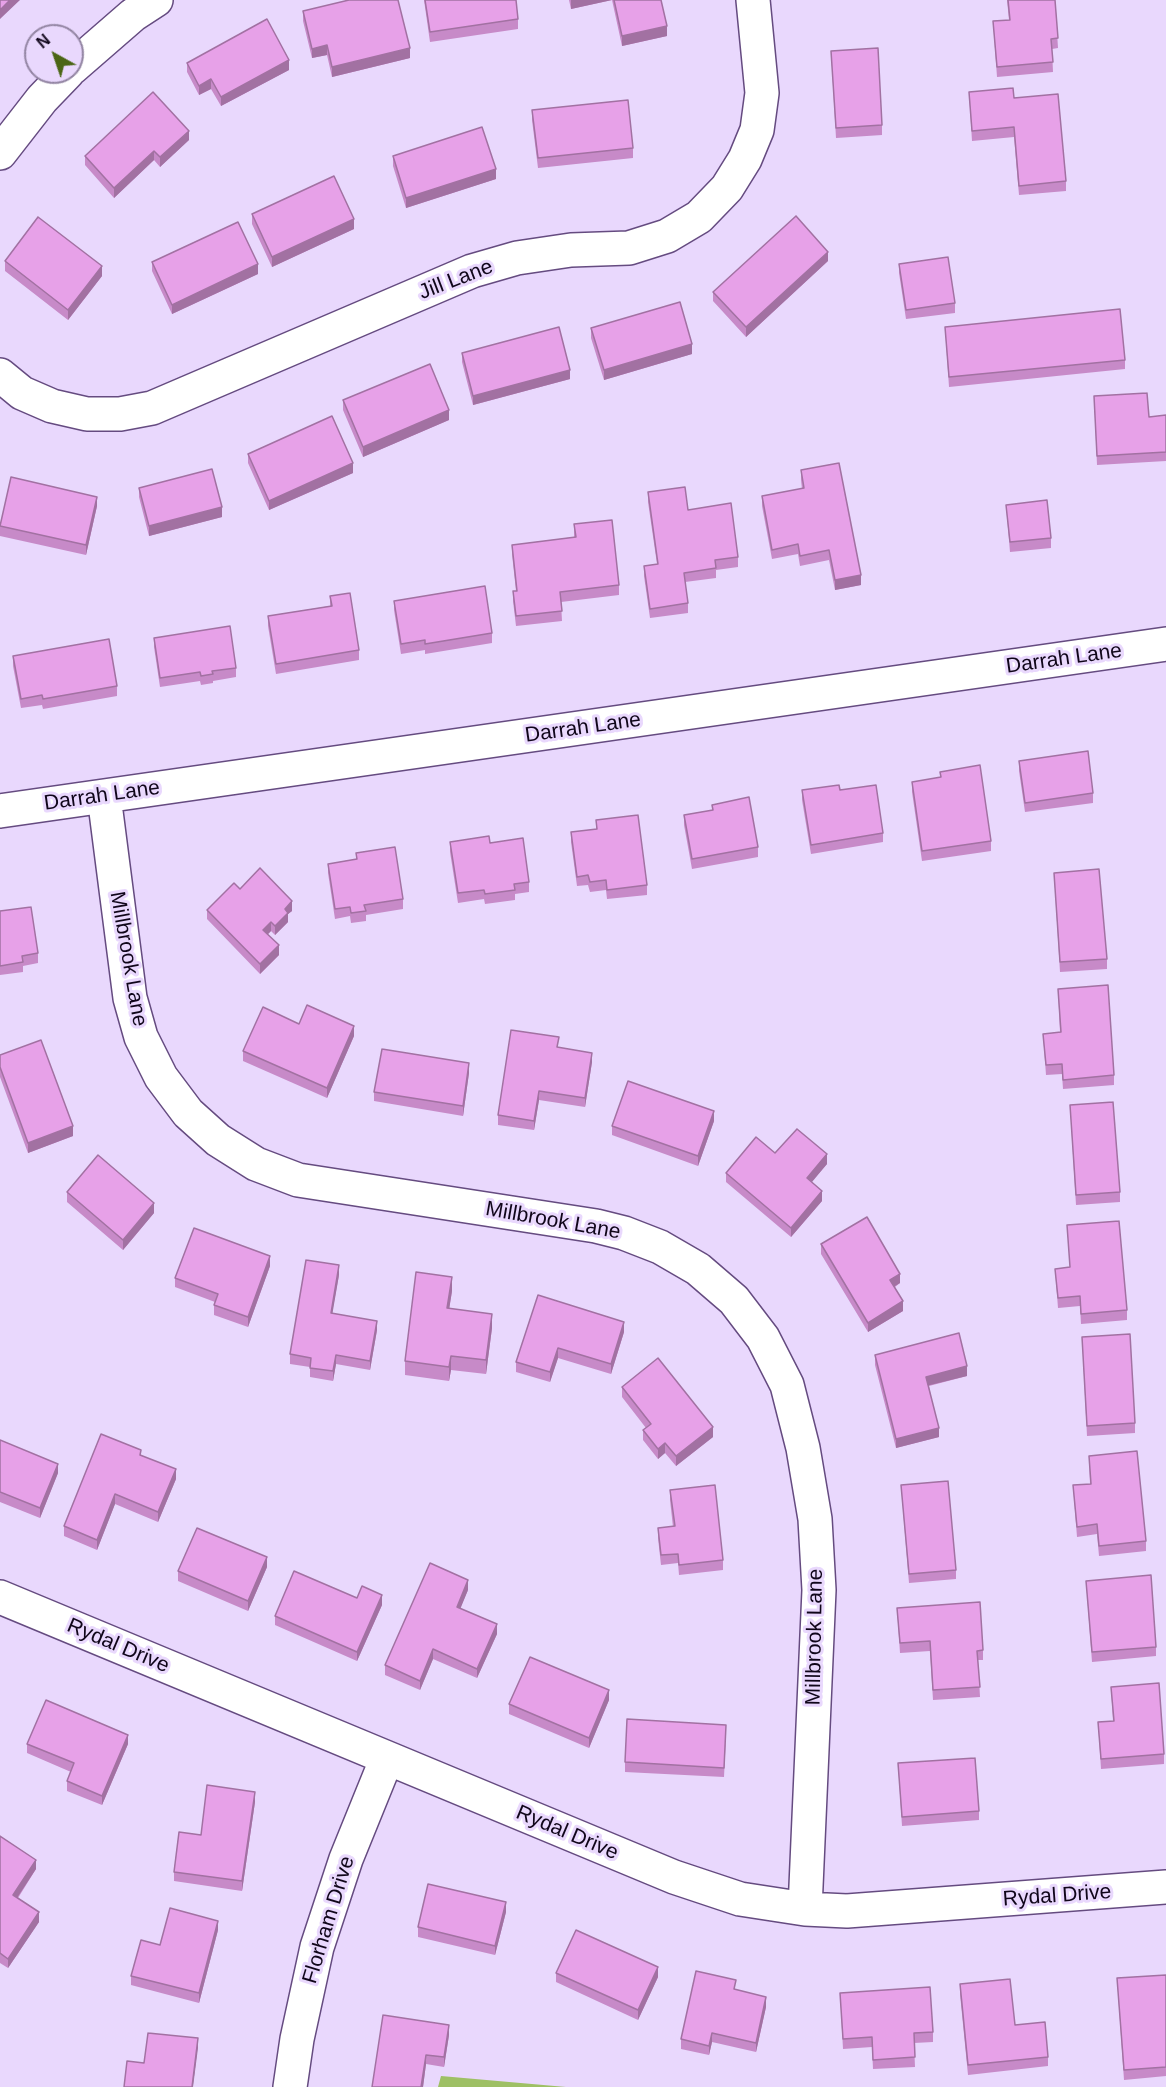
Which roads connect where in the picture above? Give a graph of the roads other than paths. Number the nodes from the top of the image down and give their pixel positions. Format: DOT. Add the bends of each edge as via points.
graph roads {
  1 [pos="156,0"];
  2 [pos="753,0"];
  3 [pos="84,58"];
  4 [pos="56,84"];
  5 [pos="0,153"];
  6 [pos="0,375"];
  7 [pos="1166,644"];
  8 [pos="104,796"];
  9 [pos="0,811"];
  10 [pos="0,1597"];
  11 [pos="387,1758"];
  12 [pos="1166,1887"];
  13 [pos="805,1909"];
  14 [pos="290,2087"];
  1 -- 3 [label="street"];
  2 -- 6 [label="street, Jill Lane" via="762,93 757,130 727,188 699,217 667,236 629,248 571,250 472,271 152,408 120,414 87,414 52,406 22,393"];
  4 -- 5 [label="street"];
  7 -- 8 [label="street, Darrah Lane"];
  8 -- 9 [label="street, Darrah Lane"];
  8 -- 13 [label="street, Millbrook Lane" via="130,998 141,1037 161,1077 188,1113 218,1140 256,1164 298,1180 624,1233 660,1247 698,1269 734,1300 763,1338 787,1385 815,1519 819,1590"];
  10 -- 11 [label="street, Rydal Drive"];
  11 -- 13 [label="street, Rydal Drive" via="674,1877 740,1899"];
  11 -- 14 [label="street, Florham Drive" via="346,1859 317,1947"];
  12 -- 13 [label="street, Rydal Drive" via="848,1911"];
}
